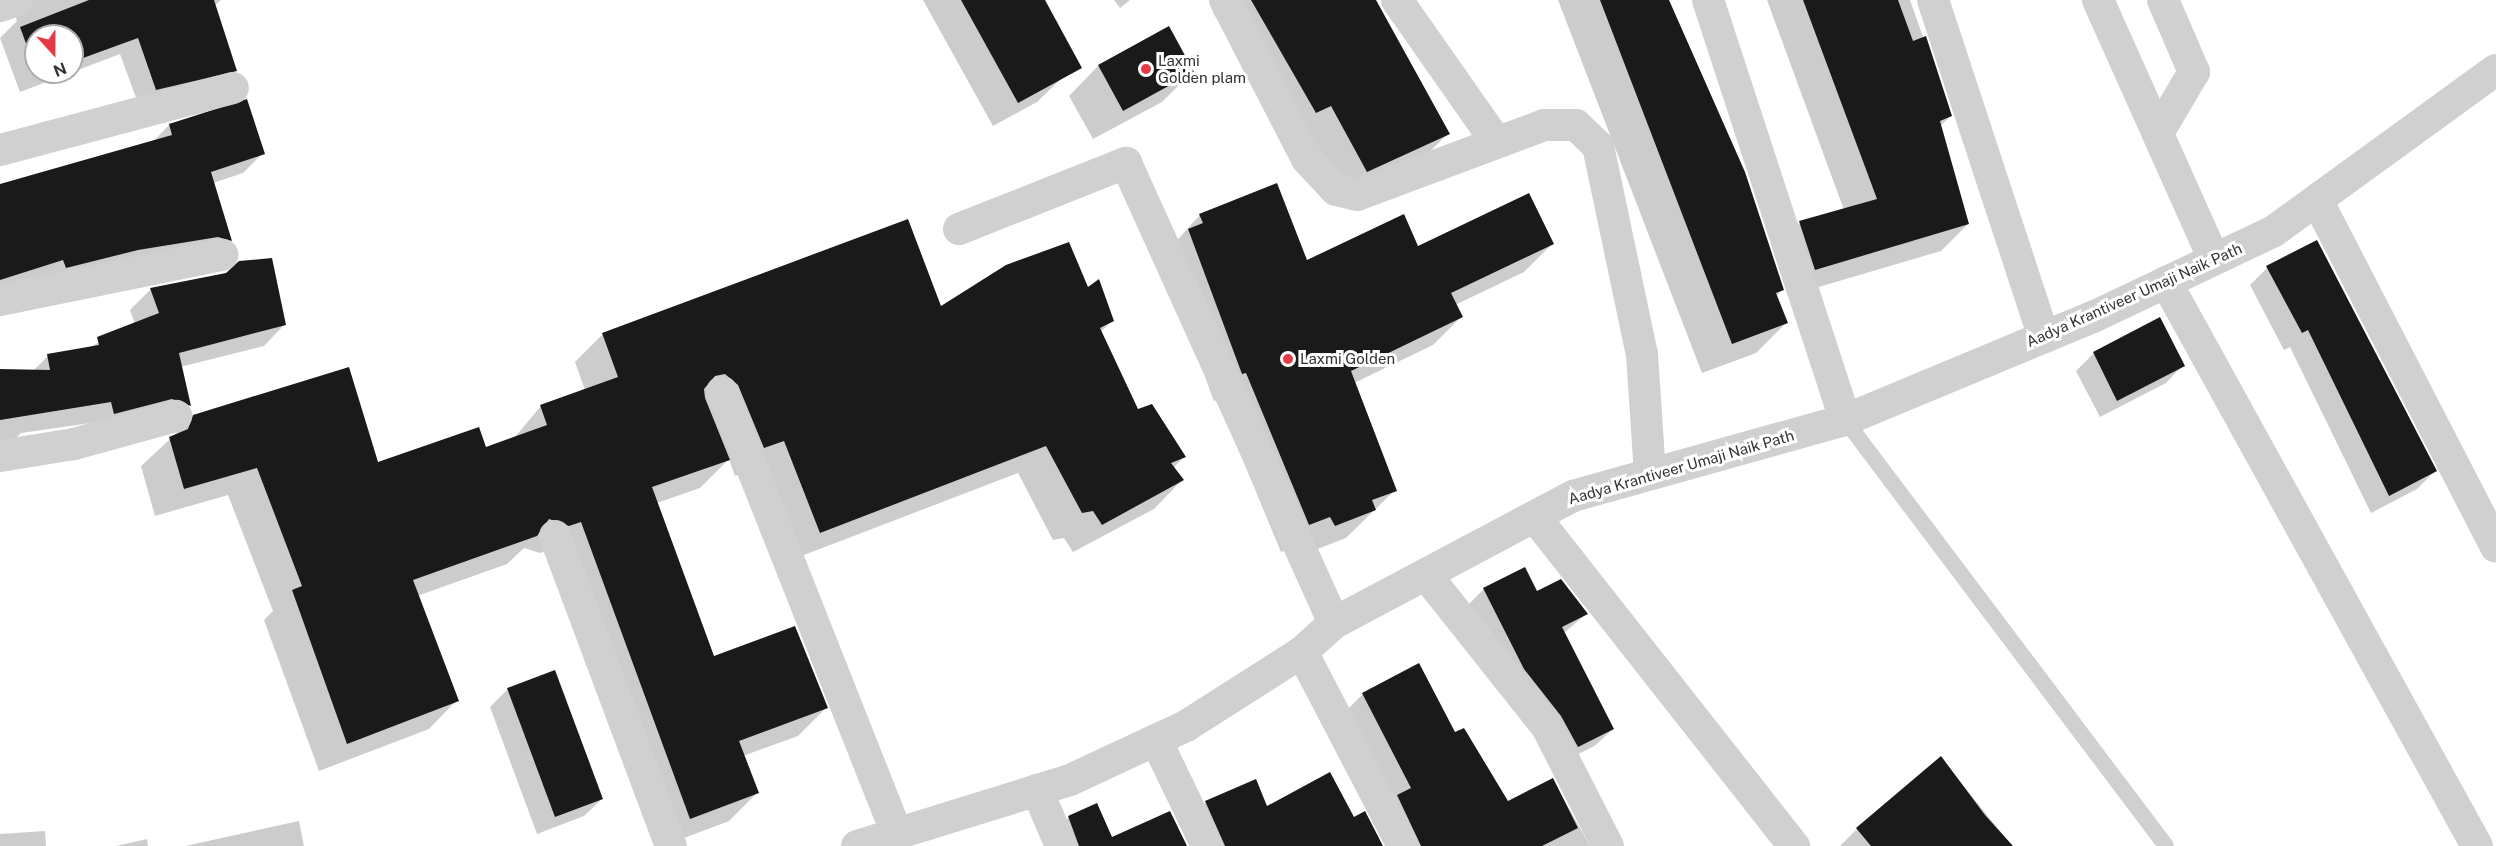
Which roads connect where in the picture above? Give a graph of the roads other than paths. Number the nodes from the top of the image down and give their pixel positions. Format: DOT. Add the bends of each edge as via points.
graph roads {
  1 [pos="17,0"];
  2 [pos="1225,0"];
  3 [pos="1397,0"];
  4 [pos="1708,0"];
  5 [pos="1932,0"];
  6 [pos="2098,0"];
  7 [pos="2163,0"];
  8 [pos="0,6"];
  9 [pos="2491,84"];
  10 [pos="233,88"];
  11 [pos="2158,133"];
  12 [pos="1497,142"];
  13 [pos="0,150"];
  14 [pos="2317,200"];
  15 [pos="959,229"];
  16 [pos="222,255"];
  17 [pos="2214,259"];
  18 [pos="2166,282"];
  19 [pos="0,300"];
  20 [pos="2044,337"];
  21 [pos="722,392"];
  22 [pos="176,416"];
  23 [pos="1845,420"];
  24 [pos="0,456"];
  25 [pos="1650,474"];
  26 [pos="1535,517"];
  27 [pos="555,536"];
  28 [pos="2496,547"];
  29 [pos="1427,576"];
  30 [pos="1334,623"];
  31 [pos="1302,652"];
  32 [pos="1156,740"];
  33 [pos="1037,790"];
  34 [pos="897,834"];
  35 [pos="671,846"];
  36 [pos="856,846"];
  37 [pos="1061,846"];
  38 [pos="1207,846"];
  39 [pos="1403,846"];
  40 [pos="1608,846"];
  41 [pos="1794,846"];
  42 [pos="2166,846"];
  43 [pos="2477,846"];
  1 -- 8 [label="street"];
  2 -- 12 [label="street" via="1307,159 1336,190 1357,195"];
  3 -- 12 [label="street"];
  4 -- 23 [label="street"];
  5 -- 20 [label="street"];
  6 -- 11 [label="street"];
  7 -- 11 [label="street" via="2194,72"];
  9 -- 14 [label="street, Aadya Krantiveer Umaji Naik Path"];
  10 -- 13 [label="street"];
  11 -- 17 [label="street"];
  12 -- 25 [label="street" via="1544,125 1576,125 1598,146 1642,354"];
  14 -- 17 [label="street, Aadya Krantiveer Umaji Naik Path" via="2274,231"];
  14 -- 28 [label="street"];
  15 -- 30 [label="street" via="1126,163"];
  16 -- 19 [label="street"];
  17 -- 18 [label="street, Aadya Krantiveer Umaji Naik Path"];
  18 -- 20 [label="street, Aadya Krantiveer Umaji Naik Path"];
  18 -- 43 [label="street"];
  20 -- 23 [label="street, Aadya Krantiveer Umaji Naik Path"];
  21 -- 34 [label="street"];
  22 -- 24 [label="street" via="74,444"];
  23 -- 25 [label="street, Aadya Krantiveer Umaji Naik Path"];
  23 -- 42 [label="lane"];
  25 -- 26 [label="street, Aadya Krantiveer Umaji Naik Path" via="1573,496"];
  26 -- 29 [label="street, Aadya Krantiveer Umaji Naik Path"];
  26 -- 41 [label="street"];
  27 -- 35 [label="street"];
  29 -- 30 [label="street, Aadya Krantiveer Umaji Naik Path"];
  29 -- 40 [label="street" via="1547,727"];
  30 -- 31 [label="street, Aadya Krantiveer Umaji Naik Path"];
  31 -- 32 [label="street, Aadya Krantiveer Umaji Naik Path"];
  31 -- 39 [label="street"];
  32 -- 33 [label="street, Aadya Krantiveer Umaji Naik Path"];
  32 -- 38 [label="street"];
  33 -- 34 [label="street, Aadya Krantiveer Umaji Naik Path"];
  33 -- 37 [label="street"];
  34 -- 36 [label="street, Aadya Krantiveer Umaji Naik Path"];
}
